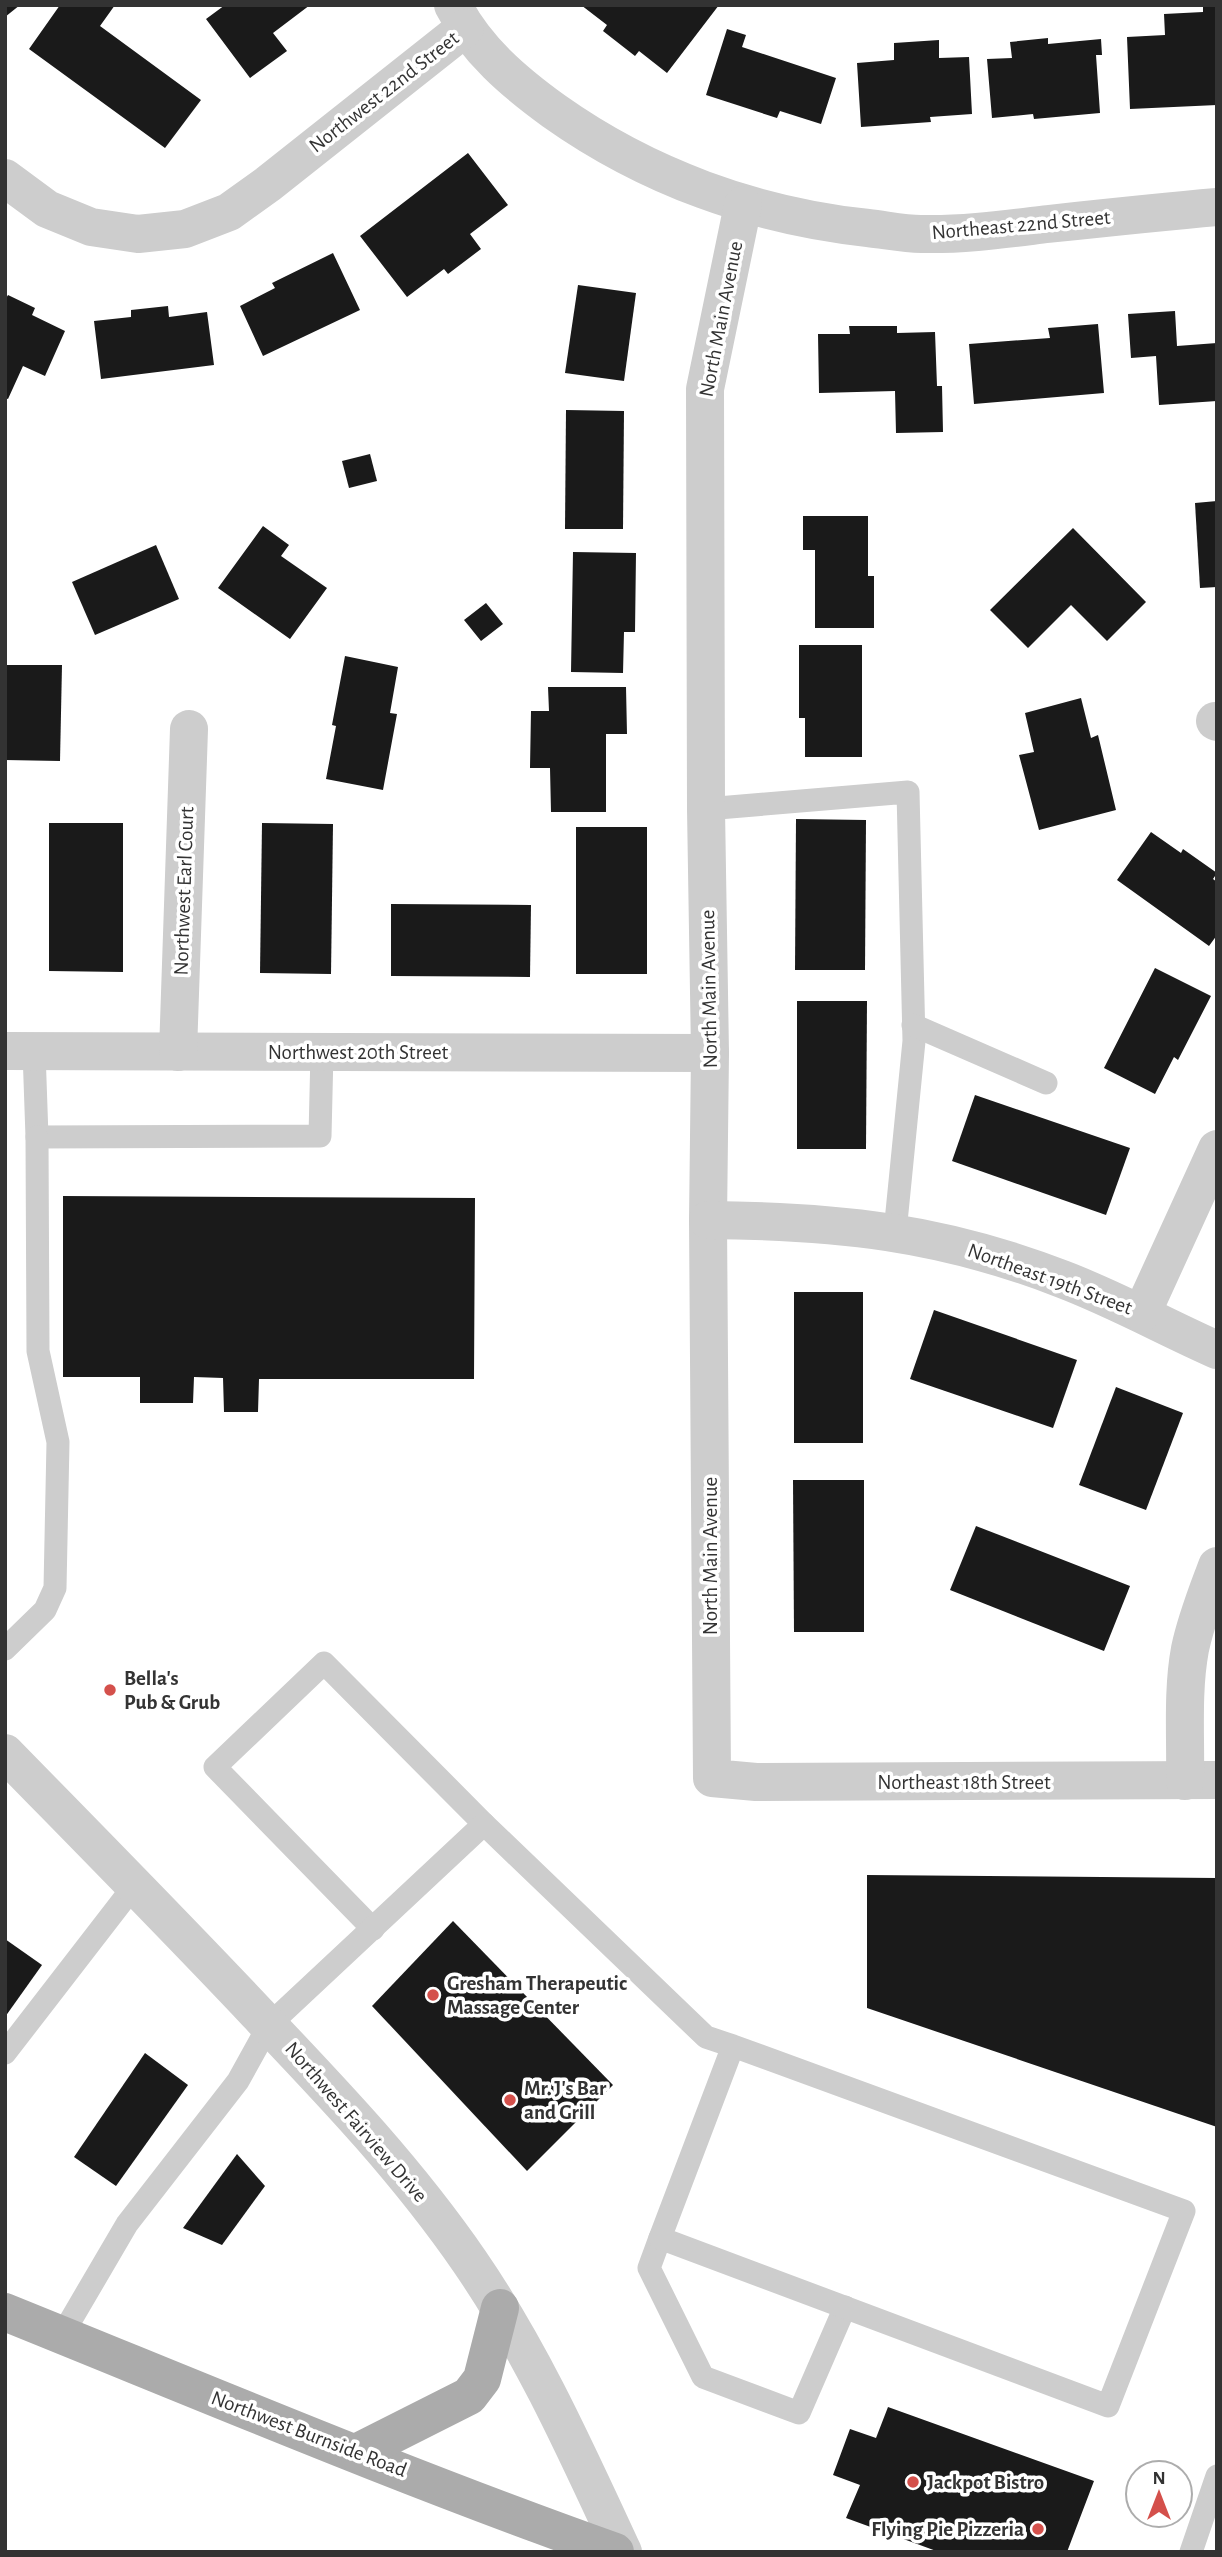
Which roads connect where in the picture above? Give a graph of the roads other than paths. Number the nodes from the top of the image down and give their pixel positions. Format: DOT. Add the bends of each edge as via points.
graph roads {
  1 [pos="459,17"];
  2 [pos="5,178"];
  3 [pos="743,205"];
  4 [pos="1217,207"];
  5 [pos="189,729"];
  6 [pos="706,809"];
  7 [pos="913,1025"];
  8 [pos="20,1051"];
  9 [pos="178,1052"];
  10 [pos="322,1052"];
  11 [pos="710,1053"];
  12 [pos="1046,1083"];
  13 [pos="37,1137"];
  14 [pos="1217,1149"];
  15 [pos="708,1220"];
  16 [pos="895,1232"];
  17 [pos="1142,1313"];
  18 [pos="1217,1350"];
  19 [pos="1217,1566"];
  20 [pos="5,1649"];
  21 [pos="9,1764"];
  22 [pos="712,1778"];
  23 [pos="1201,1781"];
  24 [pos="484,1825"];
  25 [pos="134,1886"];
  26 [pos="373,1929"];
  27 [pos="269,2025"];
  28 [pos="733,2046"];
  29 [pos="5,2053"];
  30 [pos="660,2238"];
  31 [pos="845,2307"];
  32 [pos="500,2308"];
  33 [pos="5,2312"];
  34 [pos="62,2335"];
  35 [pos="355,2453"];
  36 [pos="1217,2476"];
  37 [pos="615,2552"];
  38 [pos="623,2552"];
  39 [pos="1191,2552"];
  1 -- 2 [label="street, Northwest 22nd Street" via="268,184 229,212 185,229 138,234 91,227 47,209"];
  1 -- 3 [label="street, Northwest 22nd Street" via="498,67 578,128 667,176"];
  3 -- 4 [label="street, Northeast 22nd Street" via="822,223 920,234 970,233"];
  3 -- 6 [label="street, North Main Avenue" via="705,389"];
  5 -- 9 [label="street, Northwest Earl Court"];
  6 -- 7 [label="lane" via="908,792"];
  6 -- 11 [label="street, North Main Avenue"];
  7 -- 12 [label="lane"];
  7 -- 16 [label="lane"];
  8 -- 9 [label="street, Northwest 20th Street"];
  8 -- 13 [label="lane"];
  9 -- 10 [label="street, Northwest 20th Street"];
  10 -- 11 [label="street, Northwest 20th Street"];
  10 -- 13 [label="lane" via="320,1136"];
  11 -- 15 [label="street, North Main Avenue"];
  13 -- 20 [label="lane" via="38,1351 58,1442 55,1588 45,1609"];
  14 -- 17 [label="street"];
  15 -- 16 [label="street, Northeast 19th Street" via="790,1220"];
  15 -- 22 [label="street, North Main Avenue"];
  16 -- 17 [label="street, Northeast 19th Street" via="983,1251"];
  17 -- 18 [label="street, Northeast 19th Street"];
  19 -- 23 [label="street" via="1197,1620 1186,1684"];
  21 -- 25 [label="street, Northwest Fairview Drive"];
  22 -- 23 [label="street, Northeast 18th Street" via="756,1782"];
  24 -- 26 [label="lane"];
  24 -- 26 [label="lane" via="324,1663 215,1768"];
  24 -- 28 [label="lane" via="706,2037"];
  25 -- 27 [label="street, Northwest Fairview Drive"];
  25 -- 29 [label="lane"];
  26 -- 27 [label="lane"];
  27 -- 32 [label="street, Northwest Fairview Drive" via="374,2137 432,2209"];
  27 -- 34 [label="lane" via="238,2081 127,2224"];
  28 -- 30 [label="lane"];
  28 -- 31 [label="lane" via="1184,2211 1108,2406"];
  30 -- 31 [label="lane"];
  30 -- 31 [label="lane" via="649,2268 703,2377 715,2382 799,2413"];
  32 -- 35 [label="main road" via="482,2379 470,2396"];
  32 -- 38 [label="street, Northwest Fairview Drive" via="543,2385"];
  33 -- 34 [label="main road, Northwest Burnside Road"];
  34 -- 35 [label="main road, Northwest Burnside Road"];
  35 -- 37 [label="main road, Northwest Burnside Road"];
  36 -- 39 [label="lane"];
}
